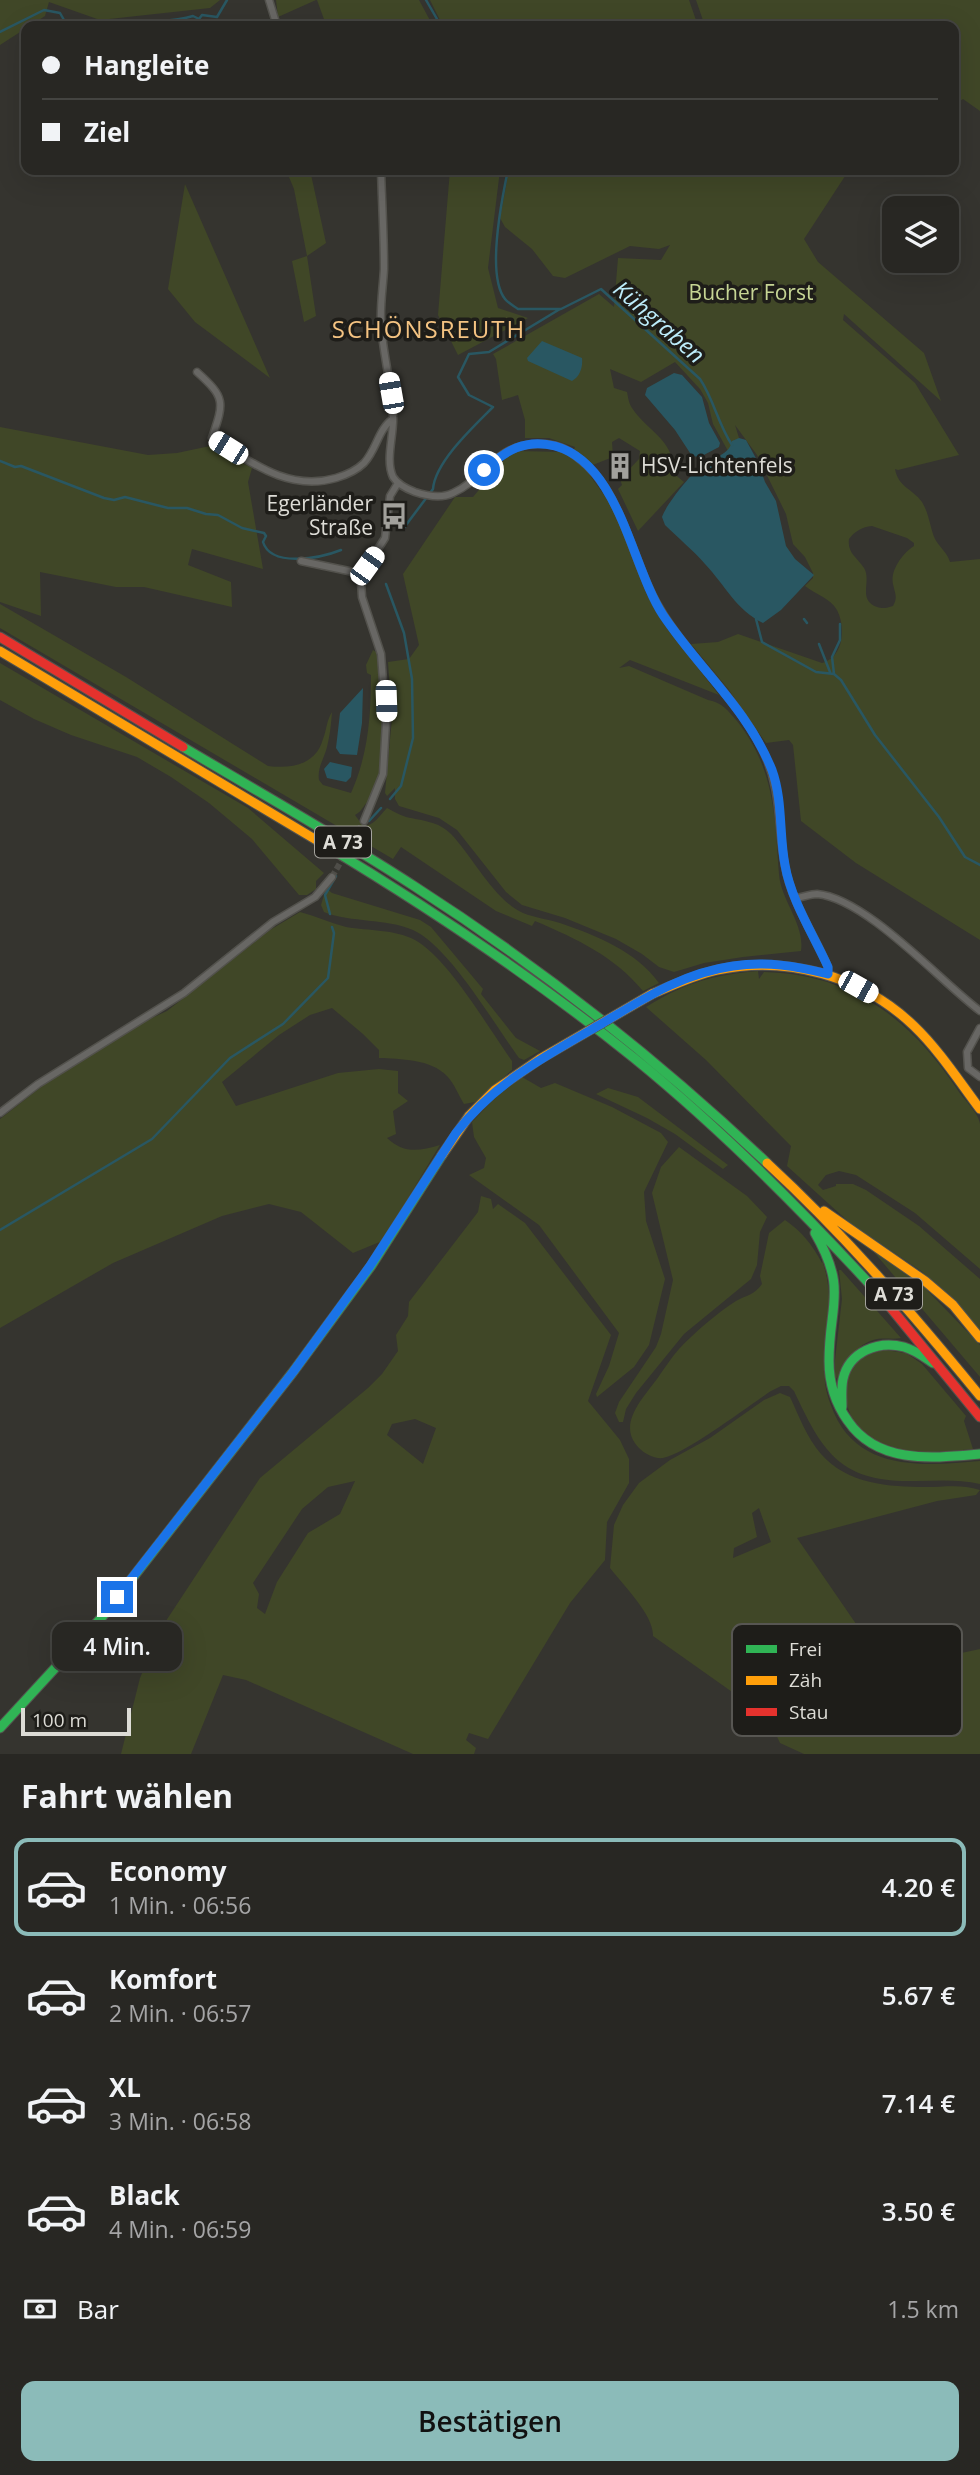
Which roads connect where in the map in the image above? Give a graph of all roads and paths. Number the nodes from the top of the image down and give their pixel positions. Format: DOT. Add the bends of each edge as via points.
graph roads {
  1 [pos="269,0"];
  2 [pos="275,21"];
  3 [pos="381,175"];
  4 [pos="197,372"];
  5 [pos="393,419"];
  6 [pos="398,484"];
  7 [pos="301,561"];
  8 [pos="363,574"];
  9 [pos="0,637"];
  10 [pos="0,652"];
  11 [pos="364,821"];
  12 [pos="332,877"];
  13 [pos="796,898"];
  14 [pos="828,974"];
  15 [pos="980,1011"];
  16 [pos="980,1028"];
  17 [pos="980,1077"];
  18 [pos="976,1096"];
  19 [pos="980,1109"];
  20 [pos="0,1113"];
  21 [pos="803,1195"];
  22 [pos="797,1207"];
  23 [pos="980,1338"];
  24 [pos="940,1366"];
  25 [pos="980,1396"];
  26 [pos="842,1414"];
  27 [pos="980,1417"];
  28 [pos="980,1454"];
  29 [pos="0,1728"];
  1 -- 2 [label="street"];
  3 -- 5 [label="street" via="381,327"];
  4 -- 5 [label="street" via="220,397 212,438 260,467 300,483 331,480 357,468"];
  5 -- 6 [label="street" via="391,464"];
  6 -- 8 [label="street" via="390,496 385,538"];
  6 -- 13 [label="street" via="425,495 453,493 503,454 520,446 542,444 575,455 592,471 615,507 661,611 735,703 773,773 785,865"];
  7 -- 8 [label="street"];
  8 -- 11 [label="street" via="362,597 381,654 386,722 379,786"];
  9 -- 21 [label="main road, A 73" via="475,925 668,1072"];
  10 -- 22 [label="main road, A 73" via="470,936 628,1055"];
  12 -- 20 [label="street" via="315,897 273,922 184,993 48,1077"];
  13 -- 14 [label="street"];
  13 -- 15 [label="street" via="816,894 859,910"];
  14 -- 18 [label="main road" via="902,1015"];
  14 -- 29 [label="main road, bridge" via="782,964 734,965 684,978 540,1059 495,1090 469,1116 293,1372 102,1618"];
  16 -- 17 [label="street" via="966,1057 968,1068"];
  18 -- 19 [label="main road"];
  21 -- 23 [label="main road" via="925,1281"];
  21 -- 25 [label="main road, A 73"];
  22 -- 24 [label="main road, A 73"];
  22 -- 26 [label="main road" via="827,1255 836,1282 829,1374"];
  24 -- 26 [label="main road" via="897,1345 865,1350 846,1369"];
  24 -- 27 [label="main road, A 73"];
  26 -- 28 [label="main road" via="862,1440 891,1453 925,1457"];
}
